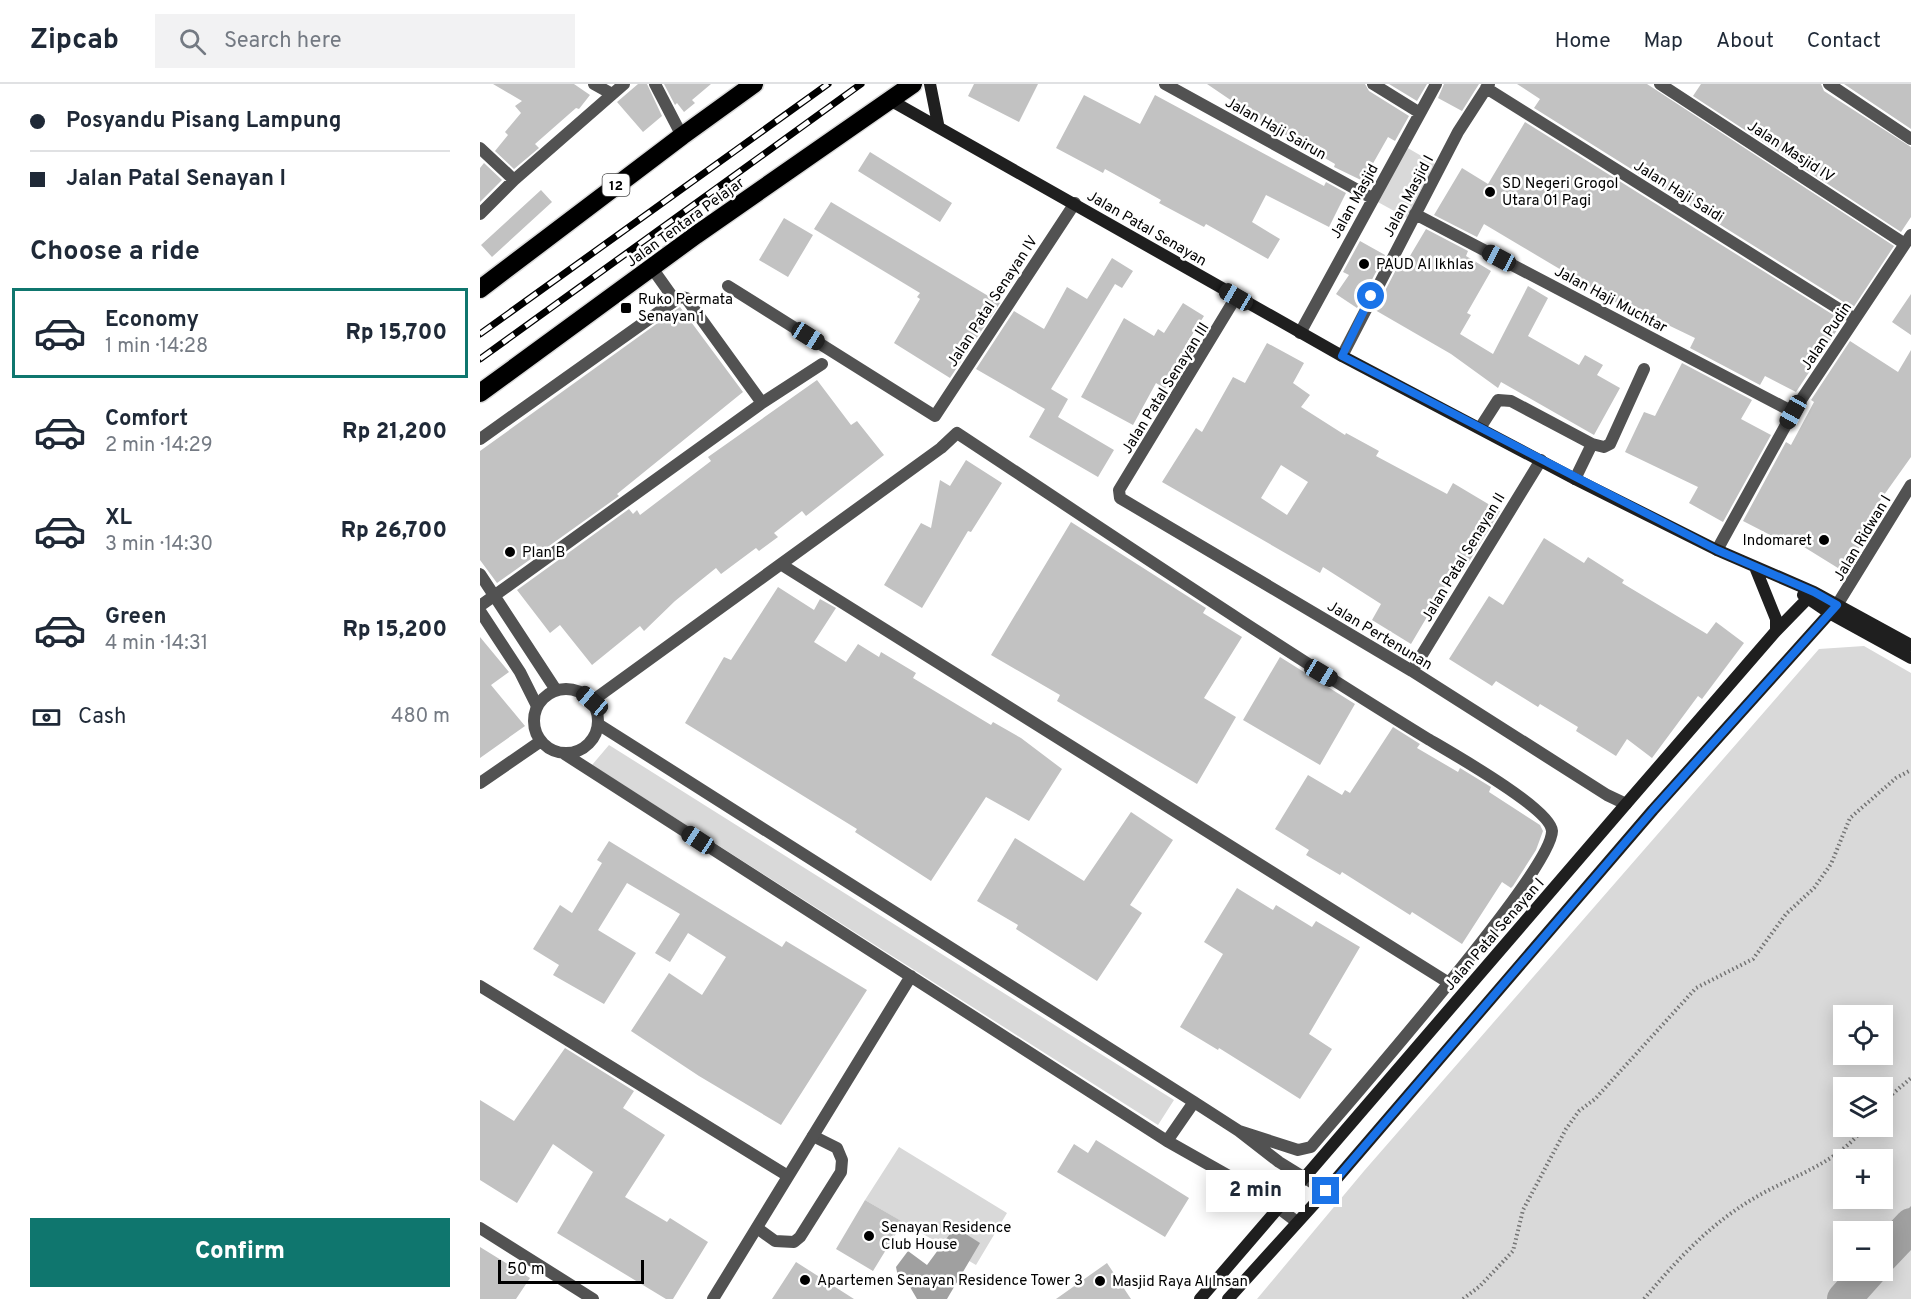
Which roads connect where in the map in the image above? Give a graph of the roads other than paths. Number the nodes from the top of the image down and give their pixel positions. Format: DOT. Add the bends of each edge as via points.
graph roads {
  1 [pos="594,84"];
  2 [pos="624,84"];
  3 [pos="656,84"];
  4 [pos="754,84"];
  5 [pos="914,84"];
  6 [pos="930,84"];
  7 [pos="1165,84"];
  8 [pos="1373,84"];
  9 [pos="1436,84"];
  10 [pos="1660,84"];
  11 [pos="1829,84"];
  12 [pos="1488,86"];
  13 [pos="1177,88"];
  14 [pos="612,94"];
  15 [pos="890,100"];
  16 [pos="1420,113"];
  17 [pos="938,124"];
  18 [pos="682,135"];
  19 [pos="1911,139"];
  20 [pos="480,148"];
  21 [pos="514,180"];
  22 [pos="1372,198"];
  23 [pos="1075,203"];
  24 [pos="480,214"];
  25 [pos="1415,214"];
  26 [pos="1908,239"];
  27 [pos="652,268"];
  28 [pos="728,286"];
  29 [pos="480,289"];
  30 [pos="1236,297"];
  31 [pos="674,299"];
  32 [pos="1855,319"];
  33 [pos="1300,333"];
  34 [pos="1342,356"];
  35 [pos="822,364"];
  36 [pos="1644,369"];
  37 [pos="480,393"];
  38 [pos="762,403"];
  39 [pos="1793,412"];
  40 [pos="1480,428"];
  41 [pos="480,439"];
  42 [pos="1592,444"];
  43 [pos="1540,460"];
  44 [pos="1575,479"];
  45 [pos="1911,485"];
  46 [pos="1118,494"];
  47 [pos="1907,499"];
  48 [pos="1717,550"];
  49 [pos="782,565"];
  50 [pos="1755,567"];
  51 [pos="480,574"];
  52 [pos="495,595"];
  53 [pos="1811,596"];
  54 [pos="480,606"];
  55 [pos="1834,610"];
  56 [pos="480,611"];
  57 [pos="1776,631"];
  58 [pos="1911,645"];
  59 [pos="1911,658"];
  60 [pos="1412,671"];
  61 [pos="556,690"];
  62 [pos="592,701"];
  63 [pos="537,706"];
  64 [pos="598,724"];
  65 [pos="541,741"];
  66 [pos="563,753"];
  67 [pos="480,783"];
  68 [pos="1626,804"];
  69 [pos="911,976"];
  70 [pos="1449,983"];
  71 [pos="480,986"];
  72 [pos="1194,1102"];
  73 [pos="1239,1131"];
  74 [pos="813,1136"];
  75 [pos="1167,1141"];
  76 [pos="788,1176"];
  77 [pos="1306,1178"];
  78 [pos="1326,1191"];
  79 [pos="1280,1208"];
  80 [pos="1297,1222"];
  81 [pos="480,1228"];
  82 [pos="757,1228"];
  83 [pos="593,1299"];
  84 [pos="713,1299"];
  85 [pos="1200,1299"];
  86 [pos="1228,1299"];
  1 -- 14 [label="street"];
  2 -- 14 [label="street"];
  3 -- 18 [label="street"];
  4 -- 18 [label="highway, 12"];
  5 -- 15 [label="highway, Jalan Tentara Pelajar"];
  6 -- 17 [label="main road"];
  7 -- 13 [label="street, Jalan Haji Sairun"];
  8 -- 16 [label="street"];
  9 -- 16 [label="street, Jalan Masjid"];
  10 -- 26 [label="street, Jalan Masjid IV"];
  11 -- 19 [label="street"];
  12 -- 25 [label="street, Jalan Masjid I" via="1458,132"];
  12 -- 32 [label="street, Jalan Haji Saidi"];
  13 -- 22 [label="street, Jalan Haji Sairun"];
  14 -- 21 [label="street"];
  15 -- 17 [label="main road, Jalan Patal Senayan"];
  15 -- 27 [label="highway, Jalan Tentara Pelajar"];
  16 -- 22 [label="street, Jalan Masjid"];
  17 -- 23 [label="main road, Jalan Patal Senayan"];
  18 -- 29 [label="highway, 12"];
  20 -- 21 [label="street"];
  21 -- 24 [label="street"];
  22 -- 33 [label="street, Jalan Masjid"];
  23 -- 28 [label="street, Jalan Patal Senayan IV" via="935,416"];
  23 -- 30 [label="main road, Jalan Patal Senayan"];
  25 -- 34 [label="street, Jalan Masjid I"];
  25 -- 39 [label="street, Jalan Haji Muchtar"];
  26 -- 32 [label="street, Jalan Pudin"];
  27 -- 31 [label="street"];
  27 -- 37 [label="highway, Jalan Tentara Pelajar"];
  30 -- 33 [label="main road, Jalan Patal Senayan"];
  30 -- 46 [label="street, Jalan Patal Senayan III"];
  31 -- 38 [label="street" via="686,298"];
  31 -- 41 [label="street"];
  32 -- 39 [label="street, Jalan Pudin"];
  33 -- 34 [label="main road, Jalan Patal Senayan"];
  34 -- 40 [label="main road, Jalan Patal Senayan"];
  35 -- 38 [label="street"];
  36 -- 42 [label="street" via="1610,444"];
  38 -- 52 [label="street"];
  39 -- 48 [label="street, Jalan Pudin"];
  40 -- 42 [label="street" via="1498,400 1505,399"];
  40 -- 43 [label="main road, Jalan Patal Senayan"];
  42 -- 44 [label="street"];
  43 -- 44 [label="main road, Jalan Patal Senayan"];
  43 -- 60 [label="street, Jalan Patal Senayan II"];
  44 -- 48 [label="main road, Jalan Patal Senayan"];
  45 -- 47 [label="street, Jalan Ridwan I"];
  46 -- 60 [label="street, Jalan Pertenunan" via="1133,508"];
  47 -- 55 [label="street, Jalan Ridwan I"];
  48 -- 50 [label="main road, Jalan Patal Senayan"];
  49 -- 62 [label="street"];
  49 -- 70 [label="street"];
  49 -- 70 [label="street" via="957,434 1321,673 1499,782 1545,817 1552,830 1550,842 1511,903"];
  50 -- 53 [label="main road, Jalan Patal Senayan"];
  50 -- 57 [label="main road" via="1776,620"];
  51 -- 52 [label="street"];
  52 -- 54 [label="street"];
  52 -- 61 [label="street"];
  53 -- 55 [label="main road, Jalan Patal Senayan"];
  53 -- 57 [label="main road, Jalan Patal Senayan I"];
  55 -- 58 [label="main road, Jalan Patal Senayan"];
  55 -- 59 [label="main road, Jalan Patal Senayan"];
  55 -- 78 [label="main road" via="1653,810"];
  56 -- 63 [label="street"];
  57 -- 68 [label="main road, Jalan Patal Senayan I"];
  60 -- 68 [label="street, Jalan Pertenunan"];
  61 -- 62 [label="street" via="570,688"];
  61 -- 63 [label="street"];
  62 -- 64 [label="street"];
  63 -- 65 [label="street" via="534,724"];
  64 -- 66 [label="street" via="586,746"];
  64 -- 72 [label="street"];
  65 -- 66 [label="street" via="551,750"];
  65 -- 67 [label="street"];
  66 -- 69 [label="street"];
  68 -- 77 [label="main road, Jalan Patal Senayan I"];
  69 -- 74 [label="street"];
  69 -- 75 [label="street"];
  70 -- 73 [label="street" via="1311,1146 1298,1150"];
  71 -- 76 [label="street"];
  72 -- 73 [label="street"];
  72 -- 75 [label="street"];
  73 -- 77 [label="street"];
  74 -- 76 [label="street"];
  74 -- 82 [label="street" via="837,1148 841,1172 794,1242 775,1241"];
  75 -- 79 [label="street"];
  76 -- 82 [label="street"];
  77 -- 78 [label="street"];
  77 -- 79 [label="main road, Jalan Patal Senayan I"];
  78 -- 80 [label="main road"];
  79 -- 80 [label="street"];
  79 -- 85 [label="main road, Jalan Patal Senayan I"];
  80 -- 86 [label="main road"];
  81 -- 83 [label="street"];
  82 -- 84 [label="street"];
}
